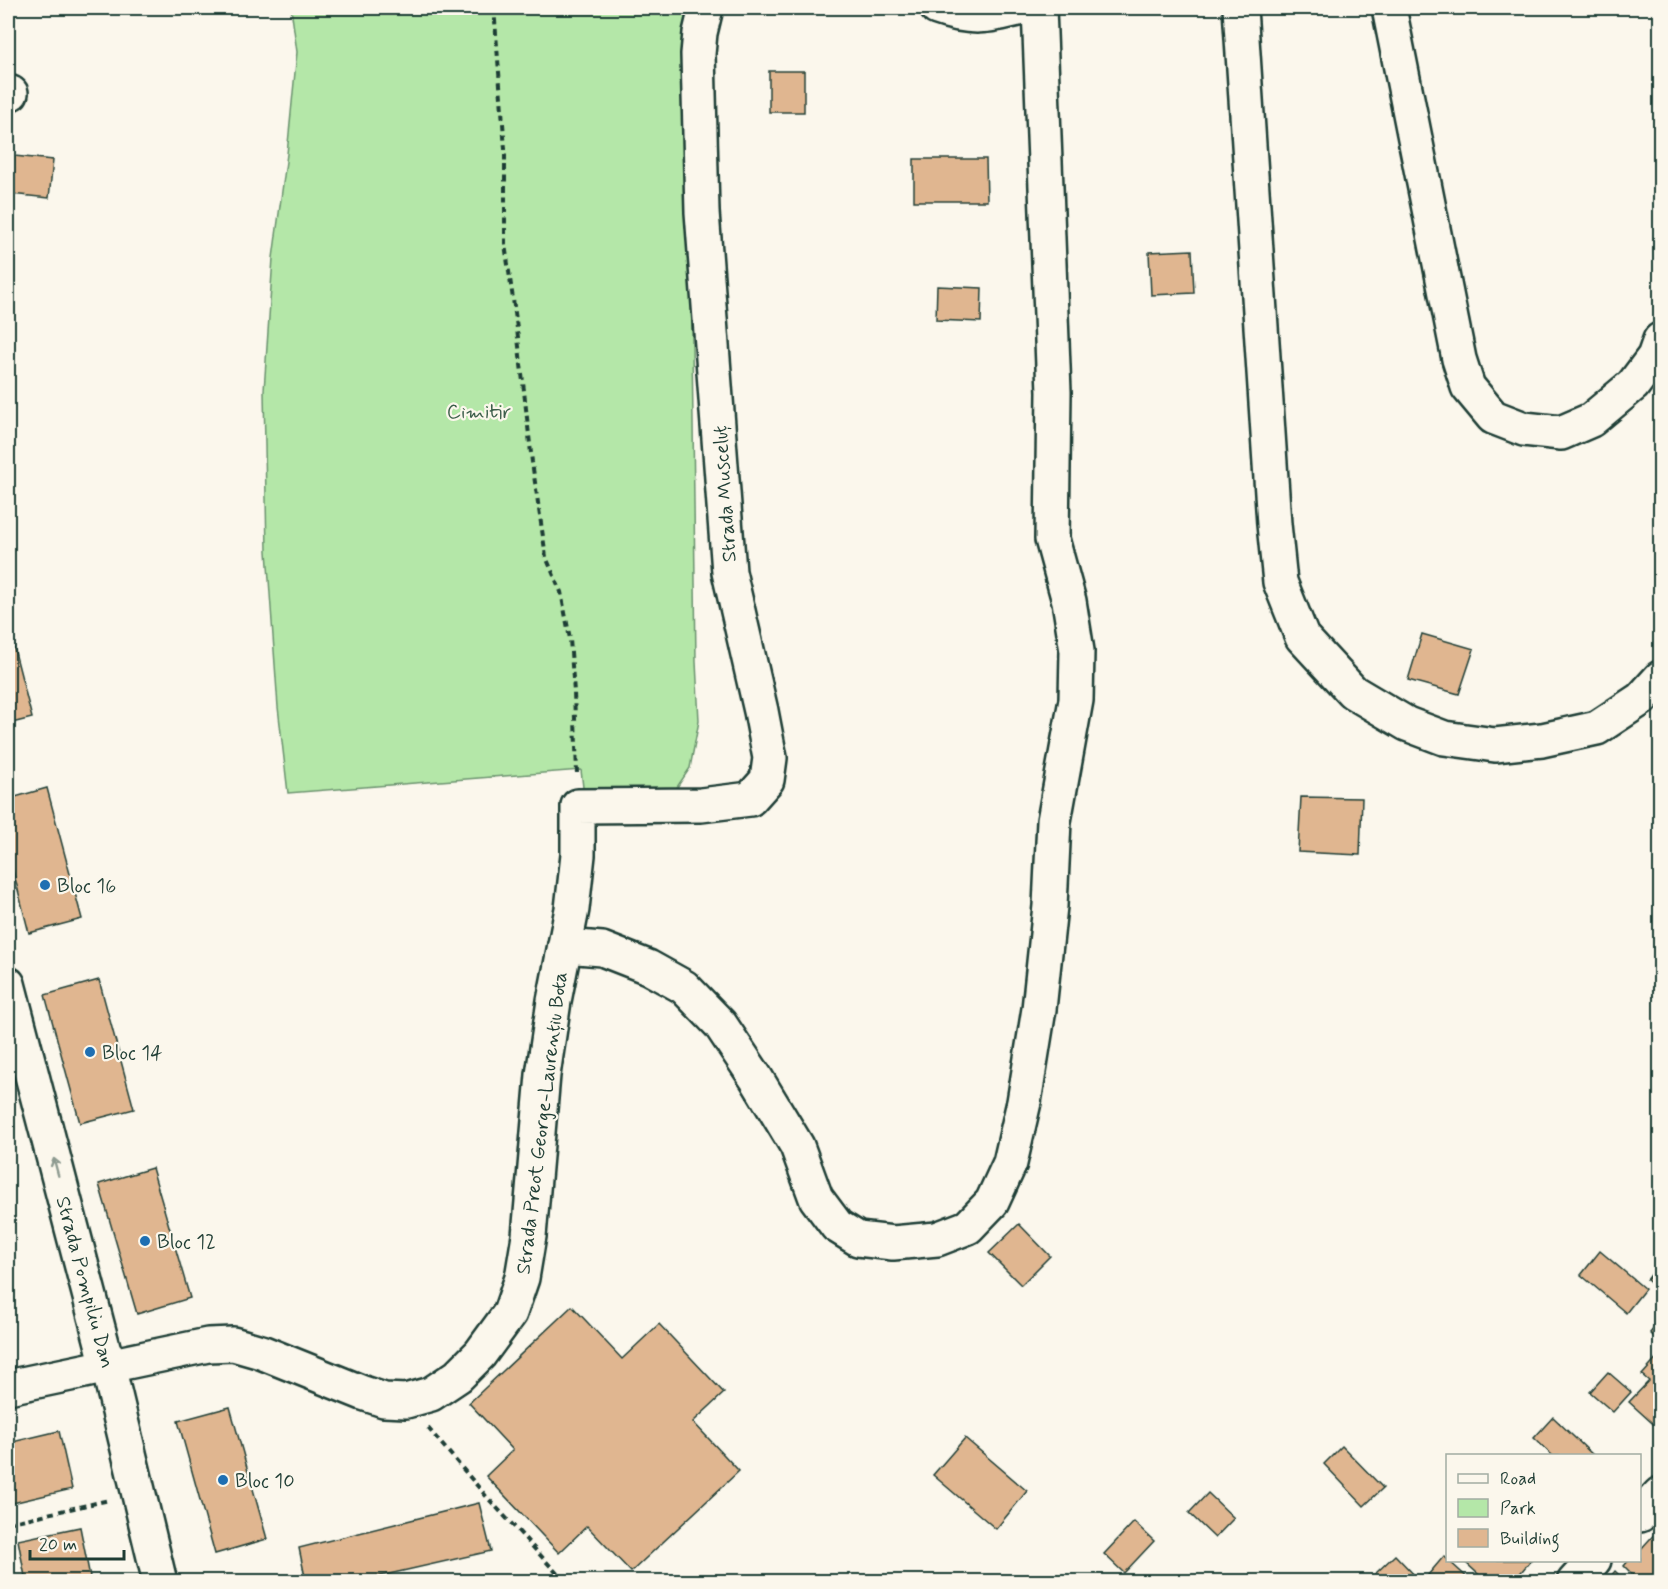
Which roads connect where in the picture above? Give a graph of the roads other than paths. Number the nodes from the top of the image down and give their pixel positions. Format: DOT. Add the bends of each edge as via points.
graph roads {
  1 [pos="706,8"];
  2 [pos="937,8"];
  3 [pos="1022,8"];
  4 [pos="1039,8"];
  5 [pos="1389,8"];
  6 [pos="1235,9"];
  7 [pos="1660,340"];
  8 [pos="1660,678"];
  9 [pos="578,806"];
  10 [pos="565,946"];
  11 [pos="8,984"];
  12 [pos="108,1366"];
  13 [pos="8,1387"];
  14 [pos="1660,1494"];
  15 [pos="1641,1514"];
  16 [pos="1592,1562"];
  17 [pos="160,1581"];
  18 [pos="1574,1581"];
  1 -- 9 [label="street, Strada Musceluț" via="698,54 702,212 729,572 770,758 767,780 750,799 701,806"];
  2 -- 3 [label="street" via="973,16"];
  4 -- 10 [label="street" via="1054,392 1052,539 1069,601 1077,651 1076,700 1054,821 1050,906 1026,1091 1010,1163 992,1202 968,1227 937,1239 893,1243 858,1239 837,1226 816,1198 797,1146 756,1078 720,1023 684,987 648,967 602,949"];
  5 -- 7 [label="street" via="1459,359 1468,387 1493,417 1524,429 1561,434 1591,420 1633,385 1654,357"];
  6 -- 8 [label="street" via="1280,582 1302,637 1353,692 1407,723 1444,738 1495,745 1597,728 1641,699"];
  9 -- 10 [label="street, Strada Preot George-Laurențiu Bota" via="578,855"];
  10 -- 12 [label="street, Strada Preot George-Laurențiu Bota" via="543,1075 522,1278 510,1313 458,1376 431,1394 406,1401 384,1400 233,1344 208,1344"];
  12 -- 11 [label="street, Strada Pompiliu Dan, one-way"];
  12 -- 13 [label="street, Strada Preot George-Laurențiu Bota"];
  12 -- 17 [label="street, Strada Pompiliu Dan"];
  14 -- 15 [label="street"];
  16 -- 18 [label="street"];
}
